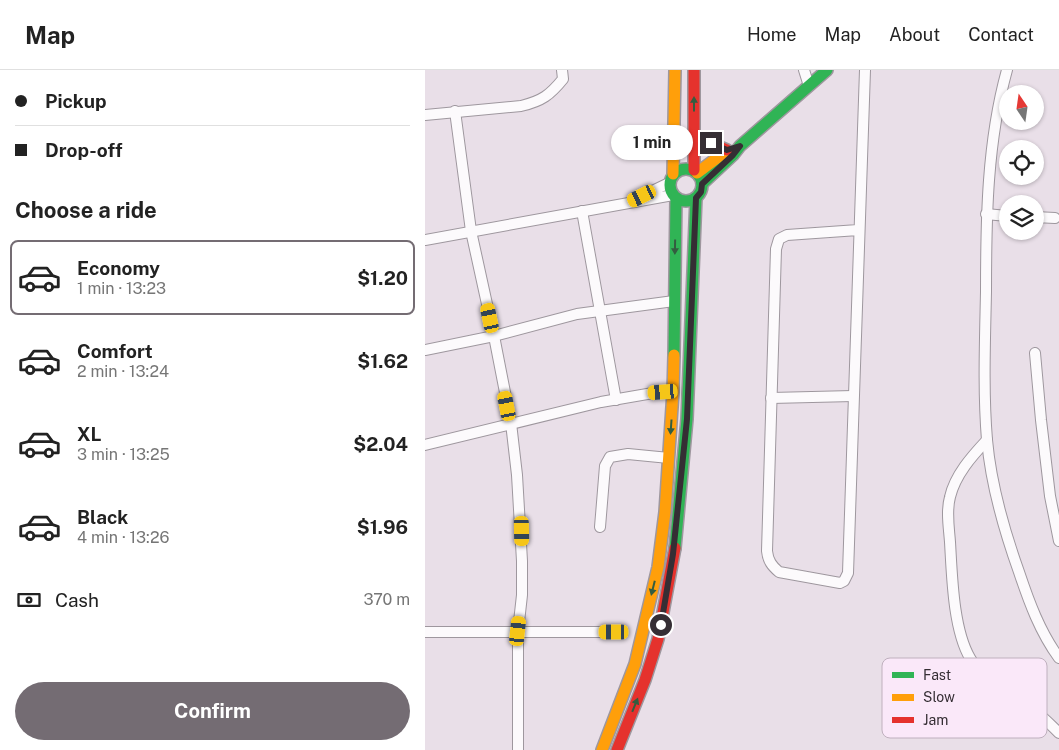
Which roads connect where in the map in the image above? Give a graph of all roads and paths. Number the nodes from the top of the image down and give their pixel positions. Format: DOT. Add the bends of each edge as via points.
graph roads {
  1 [pos="570,70"];
  2 [pos="675,70"];
  3 [pos="694,70"];
  4 [pos="805,70"];
  5 [pos="827,70"];
  6 [pos="865,70"];
  7 [pos="1007,70"];
  8 [pos="563,75"];
  9 [pos="809,86"];
  10 [pos="455,111"];
  11 [pos="425,115"];
  12 [pos="694,136"];
  13 [pos="740,146"];
  14 [pos="727,150"];
  15 [pos="695,172"];
  16 [pos="671,178"];
  17 [pos="702,184"];
  18 [pos="674,197"];
  19 [pos="696,198"];
  20 [pos="628,202"];
  21 [pos="582,211"];
  22 [pos="986,214"];
  23 [pos="999,215"];
  24 [pos="1044,217"];
  25 [pos="1055,218"];
  26 [pos="858,230"];
  27 [pos="471,231"];
  28 [pos="425,240"];
  29 [pos="674,301"];
  30 [pos="600,312"];
  31 [pos="494,336"];
  32 [pos="425,350"];
  33 [pos="1035,353"];
  34 [pos="673,392"];
  35 [pos="853,396"];
  36 [pos="771,398"];
  37 [pos="616,400"];
  38 [pos="511,423"];
  39 [pos="987,440"];
  40 [pos="425,445"];
  41 [pos="669,458"];
  42 [pos="600,527"];
  43 [pos="1059,541"];
  44 [pos="518,631"];
  45 [pos="425,632"];
  46 [pos="614,632"];
  47 [pos="969,658"];
  48 [pos="1059,658"];
  49 [pos="1047,722"];
  50 [pos="1059,732"];
  51 [pos="518,750"];
  52 [pos="603,750"];
  53 [pos="617,750"];
  1 -- 8 [label="street"];
  2 -- 16 [label="main road"];
  12 -- 3 [label="main road, one-way"];
  4 -- 9 [label="street"];
  5 -- 9 [label="main road"];
  6 -- 26 [label="street"];
  7 -- 22 [label="street" via="993,138"];
  8 -- 10 [label="street" via="551,94 532,103"];
  9 -- 13 [label="main road"];
  10 -- 11 [label="street"];
  10 -- 27 [label="street"];
  12 -- 14 [label="main road"];
  12 -- 15 [label="main road"];
  13 -- 14 [label="main road"];
  13 -- 17 [label="main road"];
  14 -- 15 [label="main road"];
  15 -- 16 [label="main road" via="687,168 679,170"];
  15 -- 17 [label="main road"];
  16 -- 18 [label="main road" via="670,189"];
  16 -- 20 [label="street"];
  17 -- 19 [label="main road"];
  18 -- 19 [label="main road" via="686,202"];
  18 -- 20 [label="street"];
  18 -- 29 [label="main road, one-way"];
  53 -- 19 [label="main road, one-way" via="658,639 673,554 687,419"];
  20 -- 21 [label="street"];
  21 -- 27 [label="street"];
  21 -- 30 [label="street"];
  22 -- 23 [label="street"];
  22 -- 39 [label="street"];
  24 -- 25 [label="street"];
  26 -- 35 [label="street"];
  26 -- 36 [label="street" via="787,235 779,239"];
  27 -- 28 [label="street"];
  27 -- 31 [label="street"];
  29 -- 30 [label="street"];
  29 -- 34 [label="main road"];
  30 -- 31 [label="street" via="577,314"];
  30 -- 37 [label="street"];
  31 -- 32 [label="street"];
  31 -- 38 [label="street"];
  33 -- 43 [label="street" via="1049,486"];
  34 -- 37 [label="street"];
  34 -- 41 [label="main road, one-way"];
  35 -- 36 [label="street"];
  35 -- 36 [label="street" via="848,573 840,583 779,572 768,560"];
  37 -- 38 [label="street"];
  38 -- 40 [label="street"];
  38 -- 44 [label="street" via="522,531 522,595"];
  39 -- 47 [label="street" via="961,472 949,498 956,610"];
  39 -- 48 [label="street" via="1011,550 1029,602"];
  41 -- 42 [label="street" via="628,454 610,457 605,466"];
  41 -- 52 [label="main road, one-way" via="658,566 635,664"];
  44 -- 45 [label="street"];
  44 -- 46 [label="street"];
  44 -- 51 [label="street"];
  49 -- 50 [label="street"];
}
